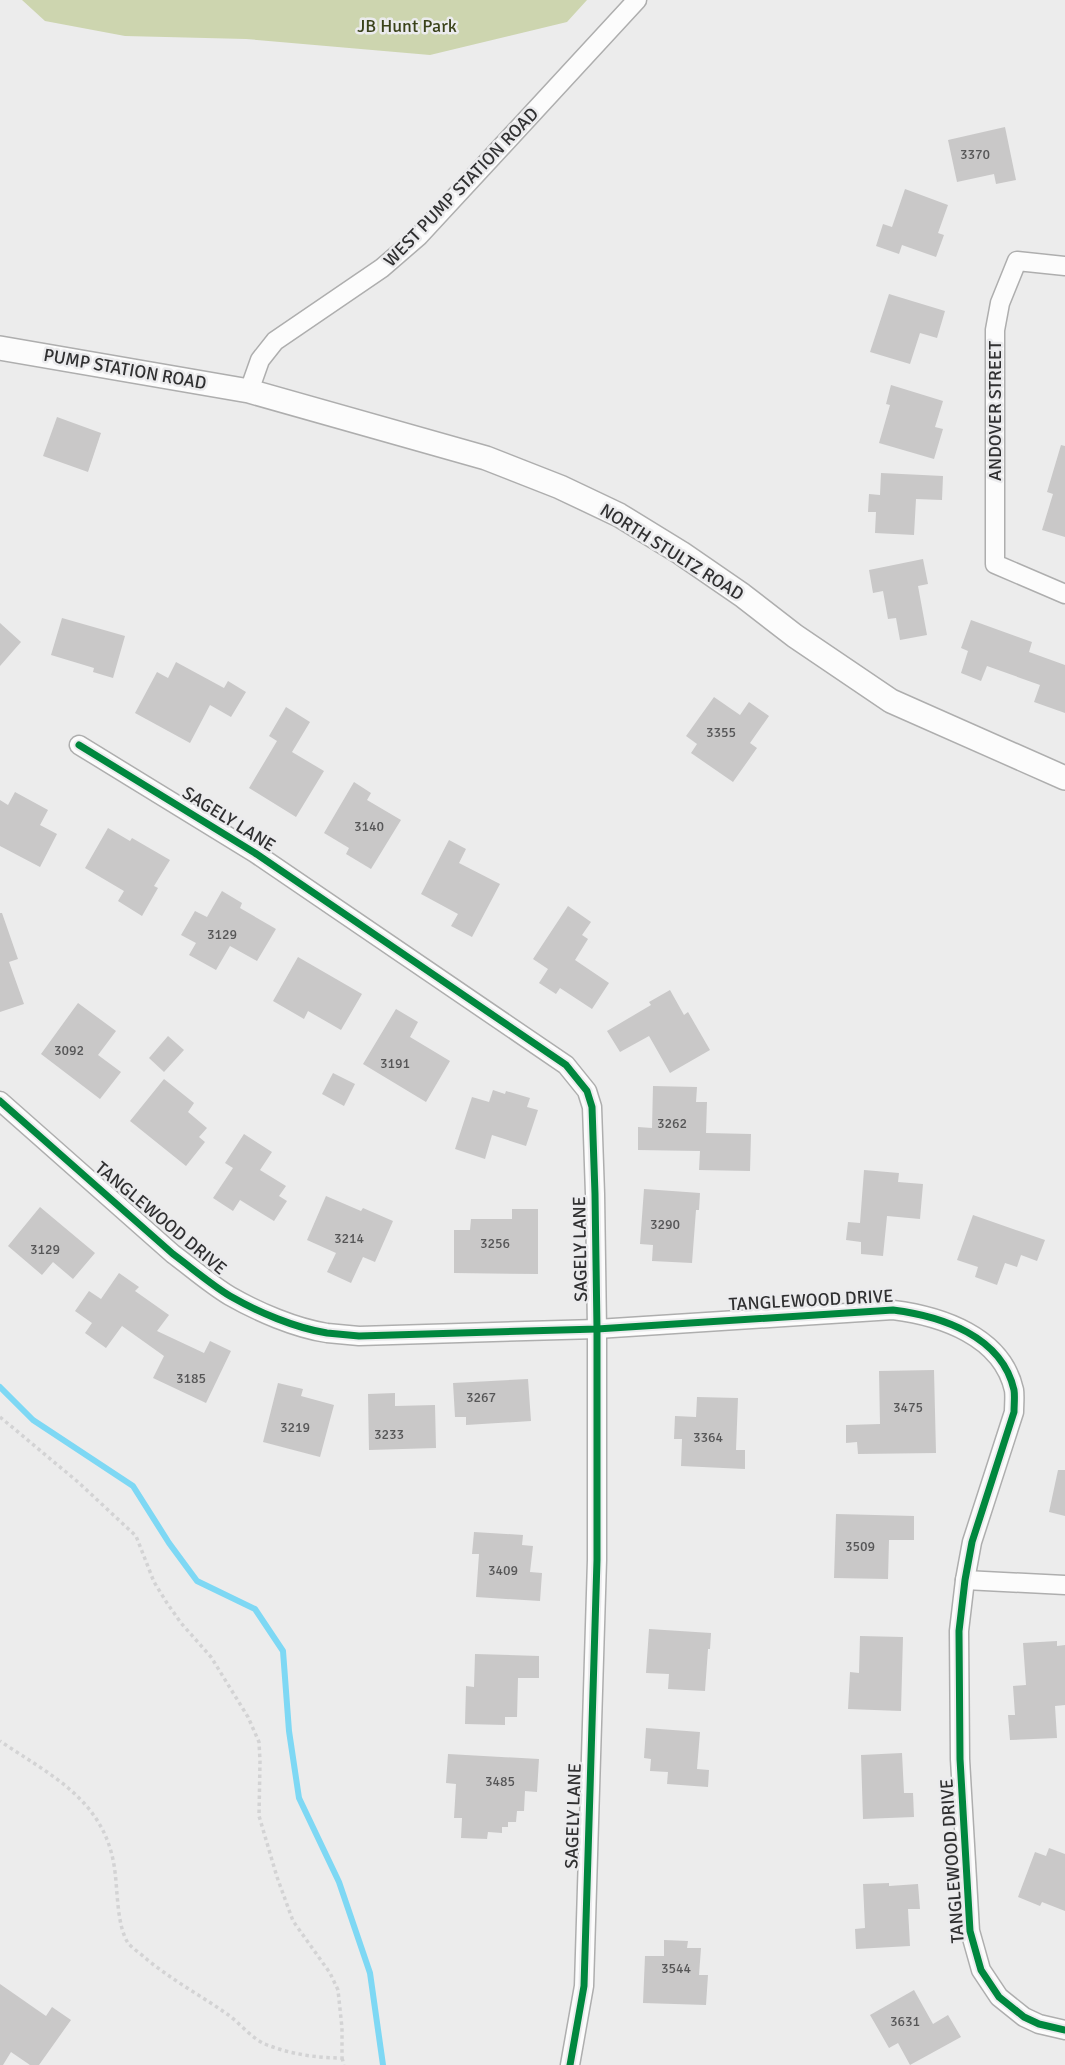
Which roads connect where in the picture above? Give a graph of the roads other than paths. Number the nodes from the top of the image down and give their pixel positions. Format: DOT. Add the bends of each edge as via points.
graph roads {
  1 [pos="637,0"];
  2 [pos="1065,266"];
  3 [pos="0,348"];
  4 [pos="249,391"];
  5 [pos="1065,594"];
  6 [pos="79,745"];
  7 [pos="1065,778"];
  8 [pos="0,1101"];
  9 [pos="597,1329"];
  10 [pos="965,1580"];
  11 [pos="1065,1585"];
  12 [pos="1065,2030"];
  13 [pos="570,2065"];
  1 -- 4 [label="street, WEST PUMP STATION ROAD" via="419,236 382,268 275,341 260,360"];
  2 -- 5 [label="street, ANDOVER STREET" via="1017,261 995,330 995,564"];
  3 -- 4 [label="street, PUMP STATION ROAD"];
  4 -- 7 [label="street, NORTH STULTZ ROAD" via="486,458 620,514 891,701"];
  6 -- 9 [label="street, SAGELY LANE" via="255,853 566,1065 577,1077 587,1091 594,1128"];
  8 -- 9 [label="street, TANGLEWOOD DRIVE" via="183,1262 230,1296 291,1323 324,1333 359,1336"];
  9 -- 10 [label="street, TANGLEWOOD DRIVE" via="893,1310 938,1319 978,1338 1002,1362 1014,1391 1014,1412 972,1542"];
  9 -- 13 [label="street, SAGELY LANE" via="597,1560 584,1986"];
  10 -- 11 [label="street"];
  10 -- 12 [label="street, TANGLEWOOD DRIVE" via="959,1631 960,1759 975,1955 989,1984 1010,2008 1039,2024"];
}
